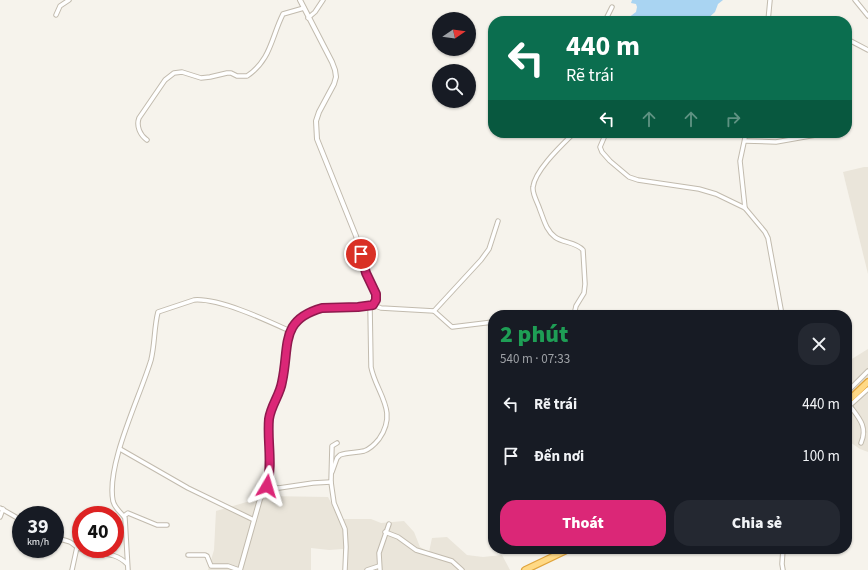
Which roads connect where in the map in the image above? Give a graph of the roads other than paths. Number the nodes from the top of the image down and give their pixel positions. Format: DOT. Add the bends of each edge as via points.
graph roads {
  1 [pos="69,0"];
  2 [pos="300,0"];
  3 [pos="323,0"];
  4 [pos="770,0"];
  5 [pos="855,0"];
  6 [pos="304,8"];
  7 [pos="612,8"];
  8 [pos="868,8"];
  9 [pos="56,15"];
  10 [pos="868,15"];
  11 [pos="608,16"];
  12 [pos="768,16"];
  13 [pos="308,18"];
  14 [pos="852,42"];
  15 [pos="868,50"];
  16 [pos="569,138"];
  17 [pos="604,138"];
  18 [pos="745,138"];
  19 [pos="799,138"];
  20 [pos="147,140"];
  21 [pos="745,142"];
  22 [pos="745,208"];
  23 [pos="498,221"];
  24 [pos="371,305"];
  25 [pos="575,310"];
  26 [pos="781,310"];
  27 [pos="434,311"];
  28 [pos="488,323"];
  29 [pos="290,331"];
  30 [pos="868,371"];
  31 [pos="868,382"];
  32 [pos="852,387"];
  33 [pos="868,389"];
  34 [pos="852,400"];
  35 [pos="852,402"];
  36 [pos="852,410"];
  37 [pos="337,443"];
  38 [pos="861,443"];
  39 [pos="120,449"];
  40 [pos="332,472"];
  41 [pos="331,482"];
  42 [pos="267,486"];
  43 [pos="116,506"];
  44 [pos="1,508"];
  45 [pos="12,515"];
  46 [pos="124,516"];
  47 [pos="0,517"];
  48 [pos="254,520"];
  49 [pos="389,524"];
  50 [pos="167,525"];
  51 [pos="385,532"];
  52 [pos="558,554"];
  53 [pos="783,554"];
  54 [pos="188,555"];
  55 [pos="75,558"];
  56 [pos="120,558"];
  57 [pos="127,564"];
  58 [pos="380,568"];
  59 [pos="72,570"];
  60 [pos="128,570"];
  61 [pos="239,570"];
  62 [pos="345,570"];
  63 [pos="367,570"];
  64 [pos="462,570"];
  65 [pos="525,570"];
  66 [pos="783,570"];
  1 -- 9 [label="street" via="60,6"];
  2 -- 6 [label="street"];
  3 -- 13 [label="street"];
  4 -- 12 [label="street"];
  5 -- 10 [label="street"];
  6 -- 13 [label="street"];
  6 -- 20 [label="street" via="283,14 264,59 247,76 227,73 201,78 178,72 166,80 138,118 140,132"];
  7 -- 11 [label="street"];
  8 -- 10 [label="street"];
  13 -- 24 [label="street" via="332,62 336,77 316,121 316,139 356,236 366,273 376,294 376,300"];
  14 -- 15 [label="street"];
  16 -- 25 [label="street" via="536,175 533,187 547,229 563,242 583,250 584,293"];
  17 -- 22 [label="street" via="600,147 602,152 633,179 707,191"];
  18 -- 21 [label="street"];
  19 -- 21 [label="street" via="776,142"];
  21 -- 22 [label="street" via="740,161"];
  22 -- 26 [label="street" via="768,238"];
  23 -- 27 [label="street" via="489,249"];
  24 -- 27 [label="street" via="381,308"];
  24 -- 29 [label="street" via="322,308 300,317"];
  24 -- 40 [label="street" via="371,367 386,404 385,428 372,446 340,455"];
  27 -- 28 [label="street" via="452,327"];
  29 -- 39 [label="street" via="229,306 200,299 158,312 151,360"];
  29 -- 42 [label="street" via="282,381 269,419"];
  30 -- 32 [label="street"];
  31 -- 34 [label="highway"];
  33 -- 35 [label="street"];
  36 -- 38 [label="street" via="862,421 864,428 865,435"];
  37 -- 40 [label="street" via="332,446"];
  39 -- 43 [label="street" via="114,472 113,496"];
  39 -- 48 [label="street" via="188,488"];
  40 -- 41 [label="street"];
  41 -- 42 [label="street" via="313,482 279,488"];
  41 -- 62 [label="street" via="334,503 345,529"];
  42 -- 48 [label="street"];
  44 -- 45 [label="street"];
  44 -- 47 [label="street"];
  46 -- 50 [label="street" via="128,513 157,525"];
  46 -- 57 [label="street"];
  48 -- 61 [label="street"];
  49 -- 51 [label="street"];
  51 -- 58 [label="street" via="379,553"];
  51 -- 64 [label="street" via="398,537 416,550 452,562"];
  52 -- 65 [label="highway"];
  53 -- 66 [label="street"];
  54 -- 61 [label="street" via="205,555 211,566 228,566"];
  55 -- 59 [label="street"];
  56 -- 57 [label="street"];
  57 -- 60 [label="street"];
  58 -- 63 [label="street"];
}
